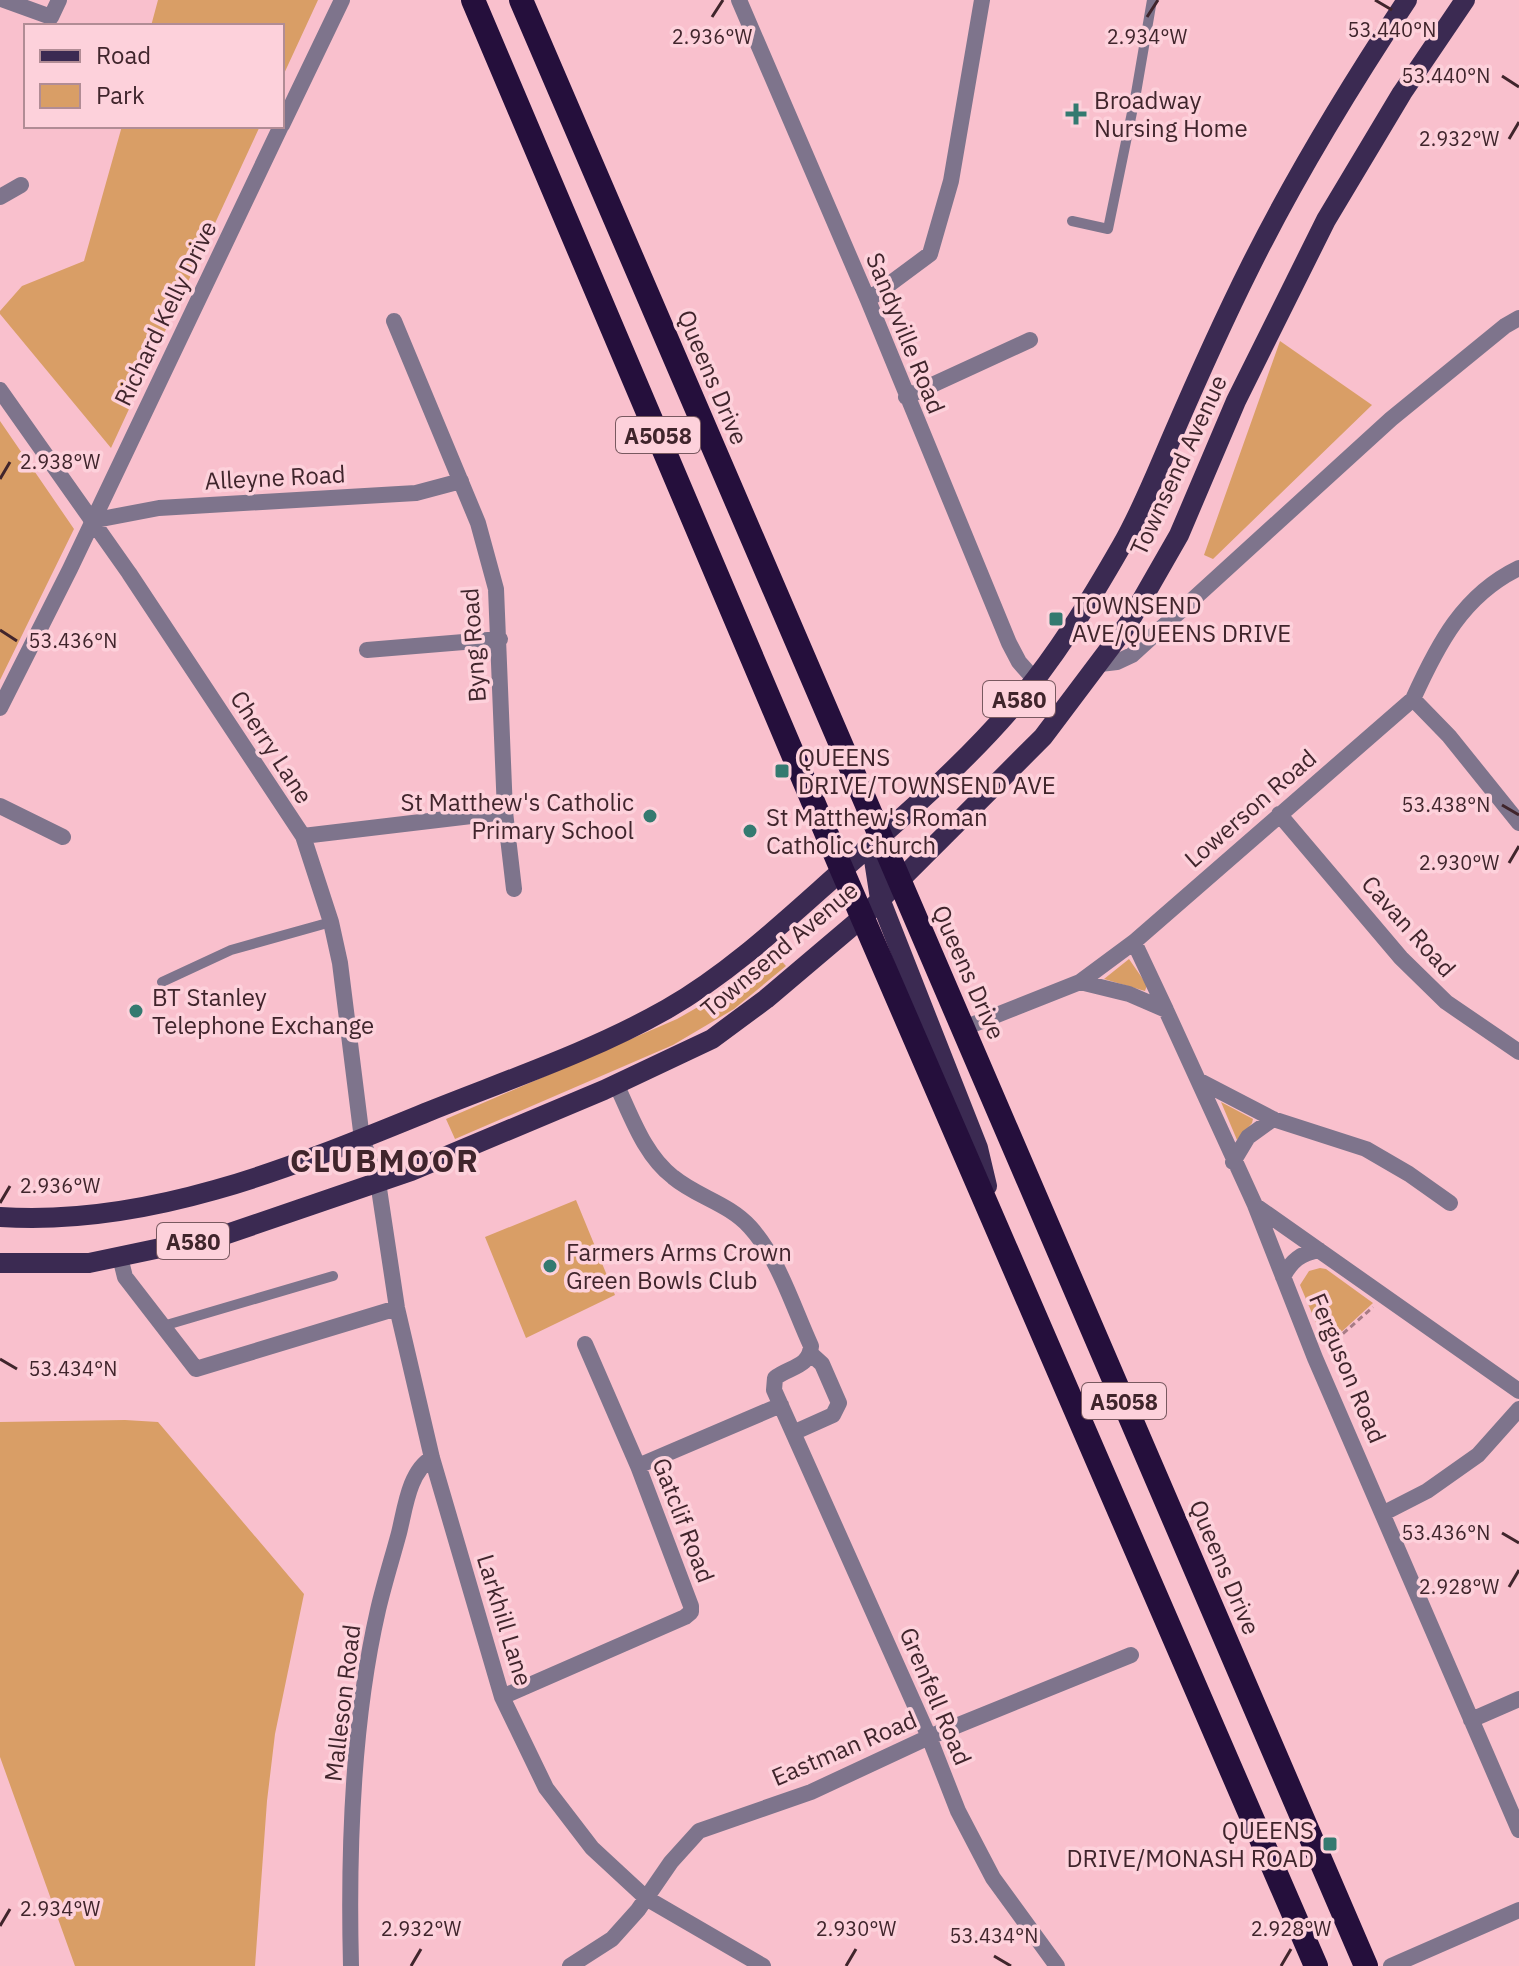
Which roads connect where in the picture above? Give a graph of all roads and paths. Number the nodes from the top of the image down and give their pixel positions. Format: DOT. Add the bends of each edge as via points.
graph roads {
  1 [pos="4,0"];
  2 [pos="59,0"];
  3 [pos="342,0"];
  4 [pos="473,0"];
  5 [pos="521,0"];
  6 [pos="739,0"];
  7 [pos="982,0"];
  8 [pos="1152,0"];
  9 [pos="1407,0"];
  10 [pos="1465,0"];
  11 [pos="50,22"];
  12 [pos="284,121"];
  13 [pos="281,128"];
  14 [pos="21,185"];
  15 [pos="0,197"];
  16 [pos="1072,221"];
  17 [pos="868,300"];
  18 [pos="1519,318"];
  19 [pos="394,321"];
  20 [pos="1030,340"];
  21 [pos="0,390"];
  22 [pos="906,397"];
  23 [pos="461,481"];
  24 [pos="91,521"];
  25 [pos="1519,568"];
  26 [pos="500,639"];
  27 [pos="367,650"];
  28 [pos="1100,664"];
  29 [pos="1035,680"];
  30 [pos="1413,699"];
  31 [pos="0,708"];
  32 [pos="0,806"];
  33 [pos="505,812"];
  34 [pos="1279,814"];
  35 [pos="1519,823"];
  36 [pos="303,836"];
  37 [pos="63,837"];
  38 [pos="880,838"];
  39 [pos="842,870"];
  40 [pos="899,881"];
  41 [pos="514,889"];
  42 [pos="872,908"];
  43 [pos="331,922"];
  44 [pos="1134,942"];
  45 [pos="162,982"];
  46 [pos="1080,982"];
  47 [pos="1166,1010"];
  48 [pos="964,1028"];
  49 [pos="1519,1052"];
  50 [pos="1198,1080"];
  51 [pos="616,1084"];
  52 [pos="1273,1119"];
  53 [pos="362,1139"];
  54 [pos="1233,1162"];
  55 [pos="378,1182"];
  56 [pos="1450,1203"];
  57 [pos="1255,1205"];
  58 [pos="0,1217"];
  59 [pos="1319,1250"];
  60 [pos="120,1257"];
  61 [pos="0,1263"];
  62 [pos="333,1276"];
  63 [pos="1283,1277"];
  64 [pos="1385,1296"];
  65 [pos="397,1308"];
  66 [pos="163,1326"];
  67 [pos="585,1344"];
  68 [pos="811,1354"];
  69 [pos="1315,1358"];
  70 [pos="1519,1391"];
  71 [pos="781,1405"];
  72 [pos="1519,1409"];
  73 [pos="795,1432"];
  74 [pos="432,1458"];
  75 [pos="638,1466"];
  76 [pos="1384,1513"];
  77 [pos="1131,1655"];
  78 [pos="502,1697"];
  79 [pos="1519,1699"];
  80 [pos="1471,1720"];
  81 [pos="929,1737"];
  82 [pos="1519,1830"];
  83 [pos="646,1898"];
  84 [pos="1519,1910"];
  85 [pos="351,1966"];
  86 [pos="570,1966"];
  87 [pos="763,1966"];
  88 [pos="1057,1966"];
  89 [pos="1316,1966"];
  90 [pos="1366,1966"];
  91 [pos="1391,1966"];
  1 -- 11 [label="street"];
  2 -- 11 [label="street"];
  3 -- 12 [label="street, Richard Kelly Drive"];
  4 -- 39 [label="highway, A5058"];
  5 -- 38 [label="highway, Queens Drive / A5058"];
  6 -- 17 [label="street, Sandyville Road"];
  7 -- 17 [label="street" via="951,181 930,254"];
  8 -- 16 [label="lane" via="1108,229"];
  9 -- 29 [label="main road, Townsend Avenue / A580" via="1348,90 1252,264 1148,497"];
  10 -- 28 [label="main road, Townsend Avenue / A580" via="1326,220 1236,401 1179,535"];
  13 -- 24 [label="street, Richard Kelly Drive"];
  14 -- 15 [label="street"];
  17 -- 22 [label="street, Sandyville Road"];
  18 -- 28 [label="street" via="1391,419 1132,655"];
  19 -- 23 [label="street, Byng Road"];
  20 -- 22 [label="street"];
  21 -- 24 [label="street, Cherry Lane"];
  22 -- 29 [label="street, Sandyville Road" via="1009,643"];
  23 -- 24 [label="street, Alleyne Road" via="416,493 159,508"];
  23 -- 26 [label="street, Byng Road" via="496,589"];
  24 -- 31 [label="street, Richard Kelly Drive"];
  24 -- 36 [label="street, Cherry Lane"];
  25 -- 30 [label="street, Lowerson Road" via="1501,576 1456,617"];
  26 -- 27 [label="street"];
  26 -- 33 [label="street, Byng Road"];
  28 -- 40 [label="main road, Townsend Avenue / A580" via="1035,746"];
  29 -- 38 [label="main road, Townsend Avenue / A580" via="953,770"];
  30 -- 34 [label="street, Lowerson Road"];
  30 -- 35 [label="street"];
  32 -- 37 [label="street"];
  33 -- 36 [label="street"];
  33 -- 41 [label="street, Byng Road"];
  34 -- 44 [label="street, Lowerson Road"];
  34 -- 49 [label="street, Cavan Road" via="1401,958 1446,1002"];
  36 -- 43 [label="street, Cherry Lane"];
  38 -- 39 [label="main road, Townsend Avenue / A580"];
  38 -- 40 [label="highway, Queens Drive / A5058"];
  38 -- 42 [label="main road"];
  39 -- 42 [label="highway, A5058"];
  39 -- 53 [label="main road, Townsend Avenue / A580" via="703,987 663,1011 562,1059"];
  40 -- 42 [label="main road, Townsend Avenue / A580"];
  40 -- 48 [label="highway, Queens Drive / A5058"];
  42 -- 51 [label="main road, Townsend Avenue / A580" via="712,1039"];
  42 -- 89 [label="highway, A5058" via="995,1221"];
  43 -- 45 [label="lane" via="231,950"];
  43 -- 53 [label="street, Cherry Lane"];
  44 -- 46 [label="street, Lowerson Road"];
  44 -- 47 [label="street, Ferguson Road"];
  46 -- 47 [label="street"];
  46 -- 48 [label="street, Lowerson Road"];
  47 -- 50 [label="street, Ferguson Road"];
  48 -- 90 [label="highway, Queens Drive / A5058"];
  50 -- 52 [label="street"];
  50 -- 54 [label="street, Ferguson Road"];
  51 -- 55 [label="main road, Townsend Avenue / A580"];
  51 -- 68 [label="street" via="662,1167 737,1214 761,1242"];
  52 -- 54 [label="street" via="1248,1137"];
  52 -- 56 [label="street" via="1366,1149"];
  53 -- 55 [label="street, Cherry Lane"];
  53 -- 58 [label="main road, A580" via="272,1173 125,1210"];
  54 -- 57 [label="street, Ferguson Road"];
  55 -- 60 [label="main road, A580" via="227,1234"];
  55 -- 65 [label="street, Larkhill Lane"];
  57 -- 59 [label="street"];
  57 -- 63 [label="street, Ferguson Road"];
  59 -- 63 [label="street" via="1302,1255"];
  59 -- 64 [label="street"];
  60 -- 61 [label="main road, A580" via="89,1263"];
  60 -- 66 [label="street" via="125,1277"];
  62 -- 66 [label="lane"];
  63 -- 69 [label="street, Ferguson Road"];
  64 -- 69 [label="path"];
  64 -- 70 [label="street"];
  65 -- 66 [label="street" via="196,1369"];
  65 -- 74 [label="street, Larkhill Lane"];
  67 -- 75 [label="street, Gatclif Road"];
  68 -- 71 [label="street" via="775,1378"];
  68 -- 73 [label="street" via="822,1364 839,1403 833,1415"];
  69 -- 76 [label="street, Ferguson Road"];
  71 -- 73 [label="street, Grenfell Road"];
  71 -- 75 [label="street"];
  72 -- 76 [label="street" via="1478,1455"];
  73 -- 81 [label="street, Grenfell Road"];
  74 -- 78 [label="street, Larkhill Lane"];
  74 -- 85 [label="street, Malleson Road" via="422,1464 411,1491 378,1612 361,1711 349,1903"];
  75 -- 78 [label="street, Gatclif Road" via="691,1612"];
  76 -- 80 [label="street, Ferguson Road"];
  77 -- 81 [label="street, Eastman Road"];
  78 -- 83 [label="street, Larkhill Lane" via="546,1788 592,1848"];
  79 -- 80 [label="street"];
  80 -- 82 [label="street, Ferguson Road"];
  81 -- 83 [label="street, Eastman Road" via="811,1792 699,1831"];
  81 -- 88 [label="street, Grenfell Road" via="958,1811 993,1878"];
  83 -- 86 [label="street, Eastman Road" via="612,1939"];
  83 -- 87 [label="street, Larkhill Lane"];
  84 -- 91 [label="street"];
}
